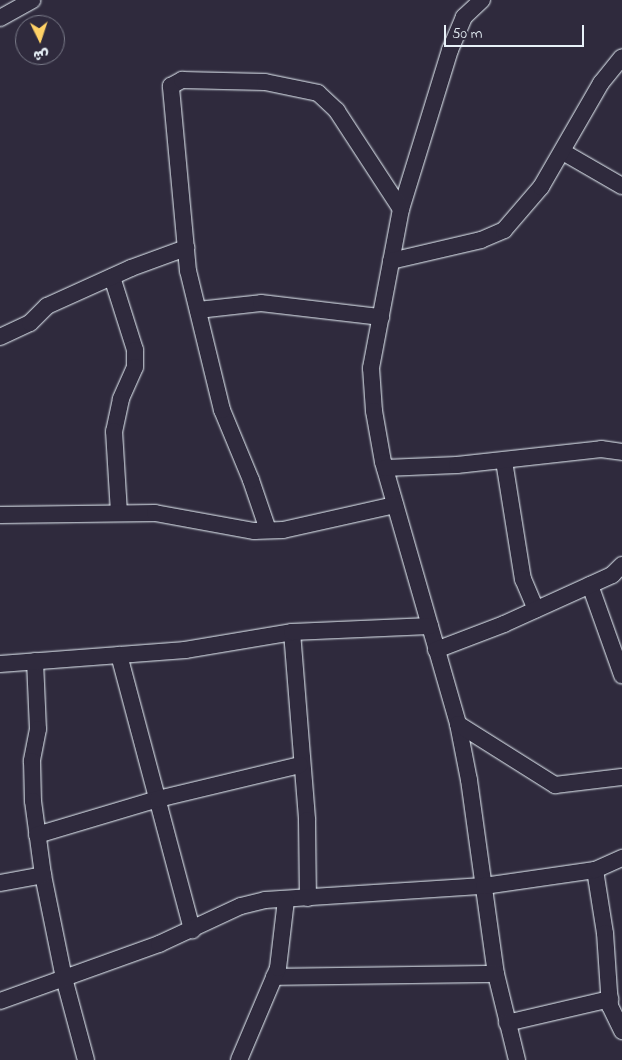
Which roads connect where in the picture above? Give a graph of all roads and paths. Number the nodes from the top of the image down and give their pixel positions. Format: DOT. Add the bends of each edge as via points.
graph roads {
  1 [pos="32,0"];
  2 [pos="482,0"];
  3 [pos="0,18"];
  4 [pos="622,56"];
  5 [pos="622,79"];
  6 [pos="600,83"];
  7 [pos="563,152"];
  8 [pos="622,186"];
  9 [pos="401,209"];
  10 [pos="186,248"];
  11 [pos="392,261"];
  12 [pos="112,277"];
  13 [pos="198,310"];
  14 [pos="381,317"];
  15 [pos="0,337"];
  16 [pos="622,452"];
  17 [pos="504,461"];
  18 [pos="385,468"];
  19 [pos="395,505"];
  20 [pos="0,513"];
  21 [pos="119,513"];
  22 [pos="268,530"];
  23 [pos="622,565"];
  24 [pos="590,585"];
  25 [pos="536,609"];
  26 [pos="430,626"];
  27 [pos="292,632"];
  28 [pos="436,650"];
  29 [pos="119,655"];
  30 [pos="35,661"];
  31 [pos="0,664"];
  32 [pos="622,675"];
  33 [pos="458,724"];
  34 [pos="300,765"];
  35 [pos="622,777"];
  36 [pos="158,799"];
  37 [pos="37,835"];
  38 [pos="622,858"];
  39 [pos="596,870"];
  40 [pos="42,875"];
  41 [pos="0,882"];
  42 [pos="484,886"];
  43 [pos="308,898"];
  44 [pos="286,900"];
  45 [pos="192,930"];
  46 [pos="496,974"];
  47 [pos="274,977"];
  48 [pos="64,978"];
  49 [pos="614,993"];
  50 [pos="0,1001"];
  51 [pos="507,1023"];
  52 [pos="622,1031"];
  53 [pos="86,1060"];
  54 [pos="239,1060"];
  55 [pos="517,1060"];
  1 -- 3 [label="street"];
  2 -- 9 [label="street" via="464,17 450,50"];
  4 -- 6 [label="street"];
  5 -- 6 [label="street"];
  6 -- 7 [label="street"];
  7 -- 8 [label="street"];
  7 -- 11 [label="street" via="541,187 504,230 481,240"];
  9 -- 10 [label="street" via="336,111 318,93 265,82 182,80 172,86"];
  9 -- 11 [label="street"];
  10 -- 12 [label="street"];
  10 -- 13 [label="street"];
  11 -- 14 [label="street"];
  12 -- 15 [label="street" via="47,306 30,323"];
  12 -- 21 [label="street" via="135,350 135,367 121,399 114,431"];
  13 -- 14 [label="street" via="261,303"];
  13 -- 22 [label="street" via="225,418 252,480"];
  14 -- 18 [label="street" via="371,368 374,411"];
  16 -- 17 [label="street" via="601,449"];
  17 -- 18 [label="street"];
  17 -- 25 [label="street" via="523,579"];
  18 -- 19 [label="street"];
  19 -- 22 [label="street" via="282,530"];
  19 -- 26 [label="street"];
  20 -- 21 [label="street"];
  21 -- 22 [label="street" via="155,513 254,531"];
  23 -- 24 [label="street" via="612,575"];
  24 -- 25 [label="street"];
  24 -- 32 [label="street"];
  25 -- 28 [label="street"];
  26 -- 27 [label="street"];
  26 -- 28 [label="street"];
  27 -- 29 [label="street" via="185,650"];
  27 -- 34 [label="street"];
  28 -- 33 [label="street"];
  29 -- 30 [label="street"];
  29 -- 36 [label="street"];
  30 -- 31 [label="street"];
  30 -- 37 [label="street" via="38,729 32,761"];
  33 -- 35 [label="street" via="555,786"];
  33 -- 42 [label="street"];
  34 -- 36 [label="street"];
  34 -- 43 [label="street" via="307,820"];
  36 -- 37 [label="street"];
  36 -- 45 [label="street"];
  37 -- 40 [label="street"];
  38 -- 39 [label="street"];
  39 -- 42 [label="street"];
  39 -- 49 [label="street"];
  40 -- 41 [label="street"];
  40 -- 48 [label="street"];
  42 -- 43 [label="street"];
  42 -- 46 [label="street"];
  43 -- 44 [label="street"];
  44 -- 45 [label="street" via="241,906"];
  44 -- 47 [label="street" via="284,943"];
  45 -- 48 [label="street"];
  46 -- 47 [label="street"];
  46 -- 51 [label="street"];
  47 -- 54 [label="street"];
  48 -- 50 [label="street"];
  48 -- 53 [label="street"];
  49 -- 51 [label="street"];
  49 -- 52 [label="street" via="616,1021"];
  51 -- 55 [label="street"];
}
